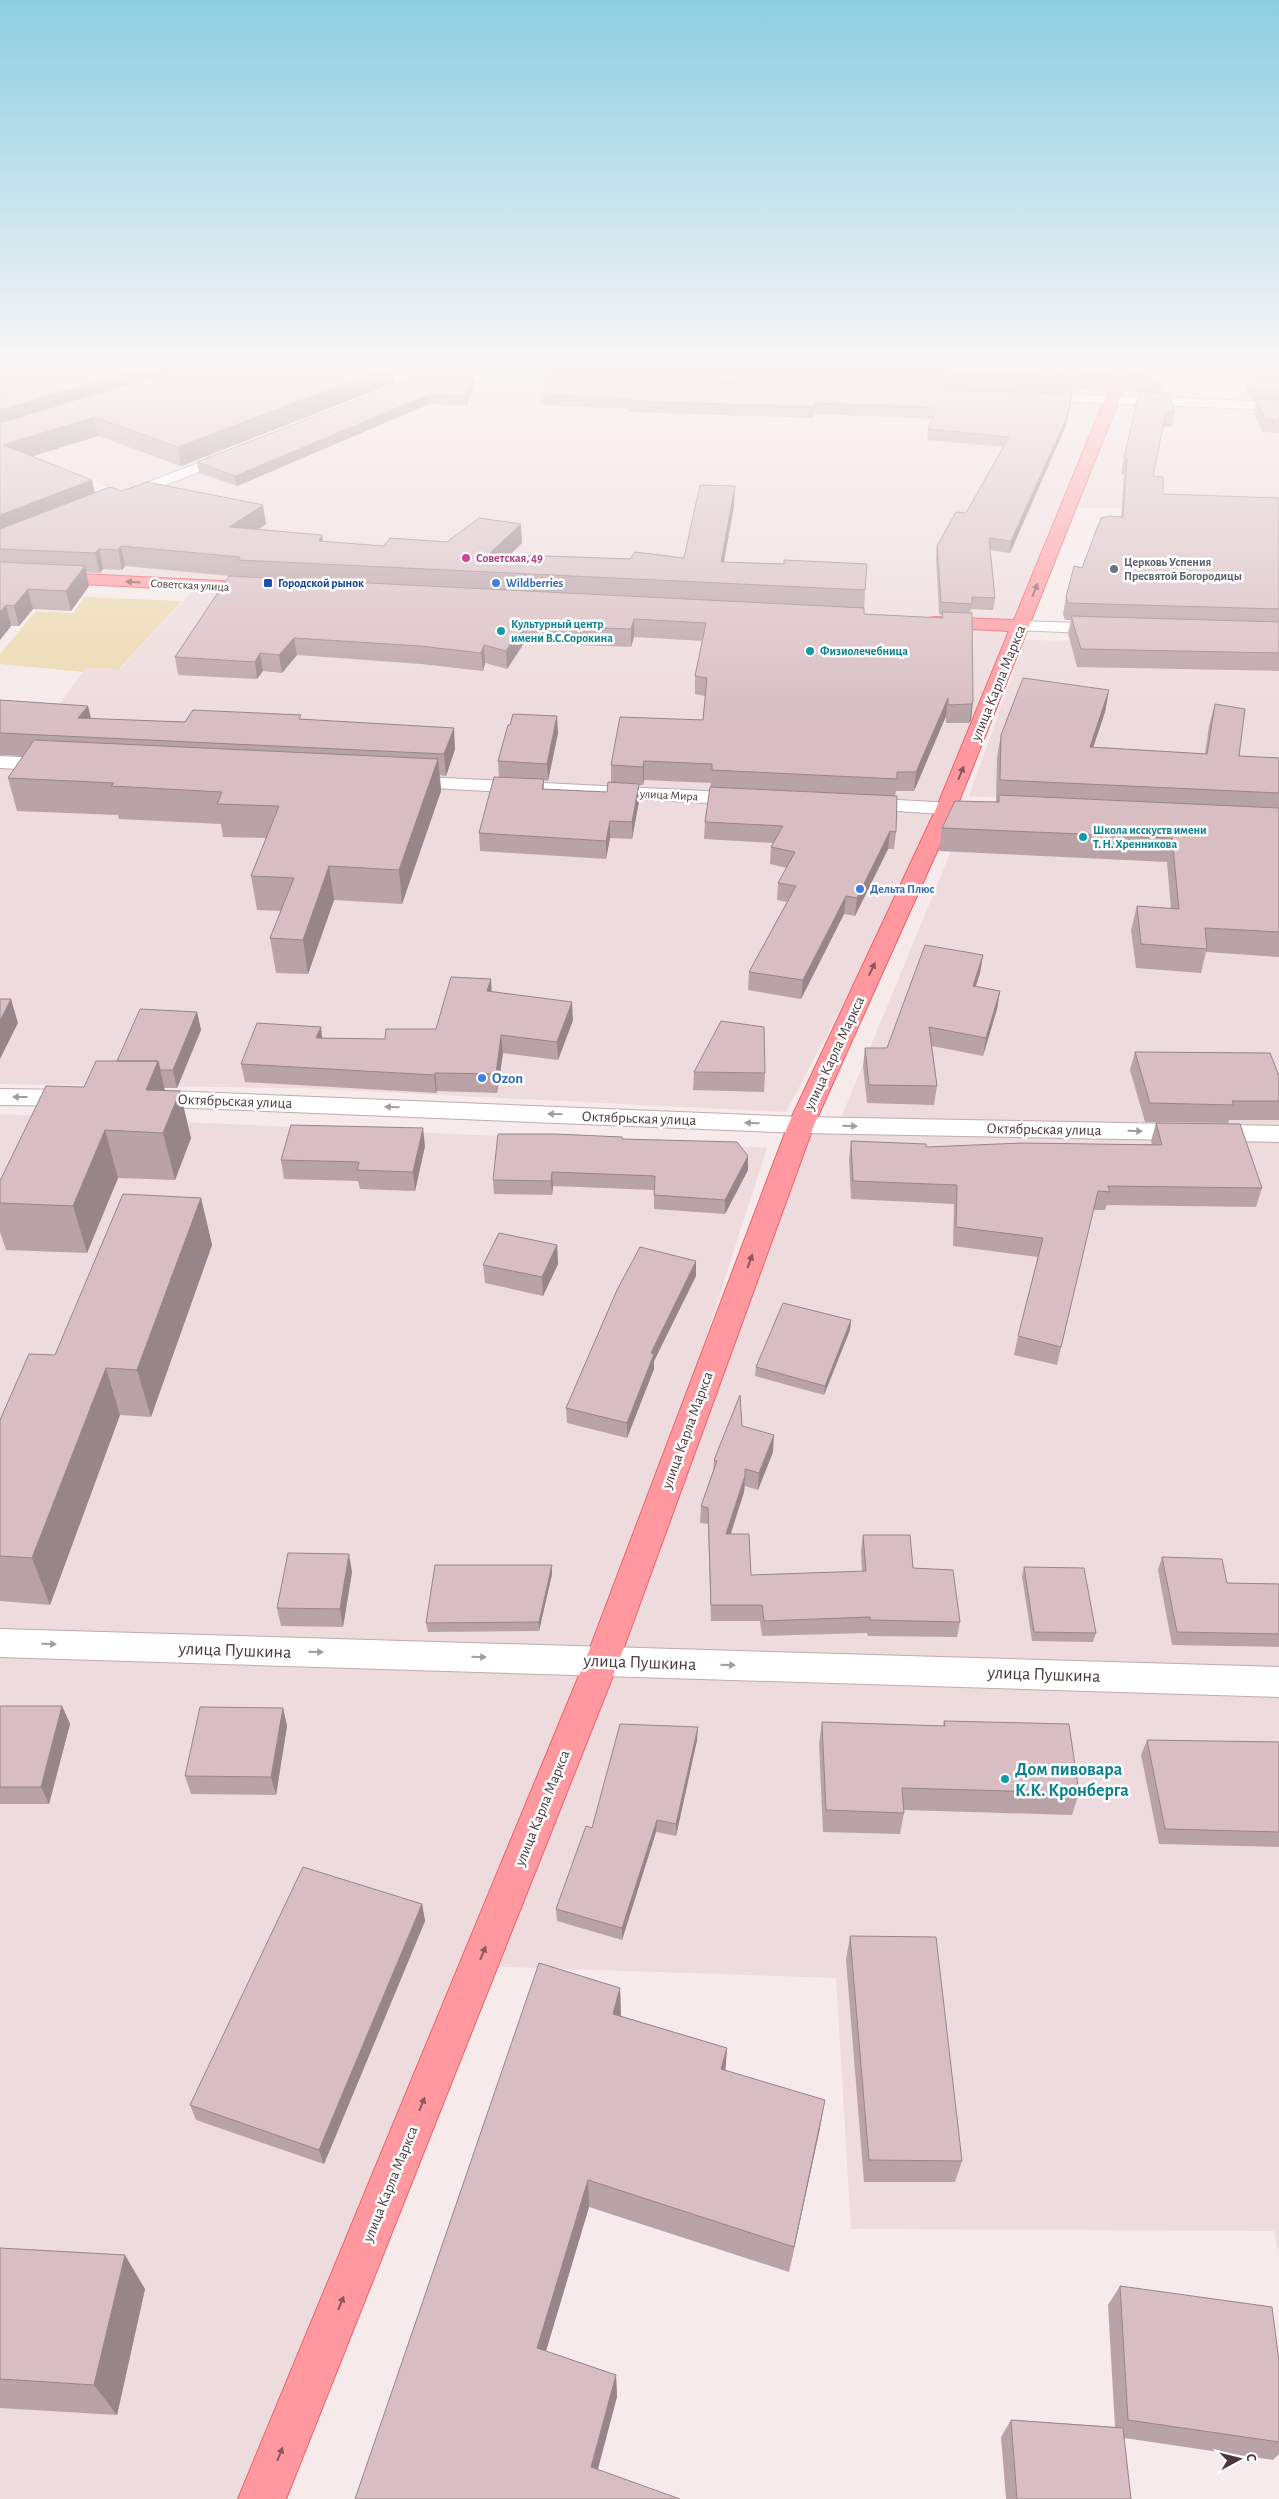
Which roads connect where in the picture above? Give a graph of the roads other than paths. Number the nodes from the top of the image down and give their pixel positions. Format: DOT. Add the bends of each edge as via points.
graph roads {
  1 [pos="156,484"];
  2 [pos="1078,484"];
  3 [pos="109,502"];
  4 [pos="0,575"];
  5 [pos="276,589"];
  6 [pos="922,622"];
  7 [pos="1021,626"];
  8 [pos="1130,629"];
  9 [pos="0,762"];
  10 [pos="75,766"];
  11 [pos="389,781"];
  12 [pos="767,800"];
  13 [pos="837,803"];
  14 [pos="946,809"];
  15 [pos="995,811"];
  16 [pos="0,1097"];
  17 [pos="801,1125"];
  18 [pos="1279,1134"];
  19 [pos="0,1643"];
  20 [pos="602,1661"];
  21 [pos="1279,1682"];
  22 [pos="262,2499"];
  1 -- 3 [label="street"];
  7 -- 2 [label="main road, улица Карла Маркса, one-way"];
  5 -- 4 [label="main road, Советская улица, one-way"];
  6 -- 7 [label="main road"];
  7 -- 8 [label="street"];
  14 -- 7 [label="main road, улица Карла Маркса, one-way"];
  9 -- 10 [label="street"];
  11 -- 12 [label="street, улица Мира"];
  13 -- 14 [label="street"];
  14 -- 15 [label="street"];
  17 -- 14 [label="main road, улица Карла Маркса, one-way"];
  17 -- 16 [label="street, Октябрьская улица, one-way" via="200,1099"];
  17 -- 18 [label="street, Октябрьская улица, one-way"];
  20 -- 17 [label="main road, улица Карла Маркса, one-way"];
  19 -- 20 [label="street, улица Пушкина, one-way"];
  20 -- 21 [label="street, улица Пушкина, one-way"];
  22 -- 20 [label="main road, улица Карла Маркса, one-way"];
}
